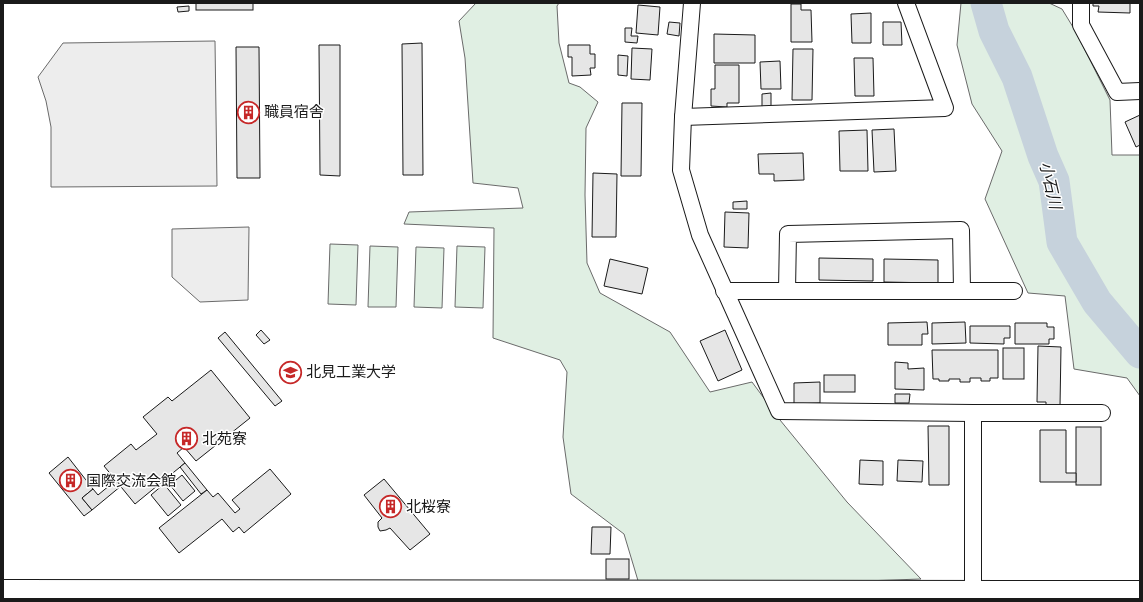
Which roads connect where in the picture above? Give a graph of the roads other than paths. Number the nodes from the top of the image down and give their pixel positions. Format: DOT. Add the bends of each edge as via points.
graph roads {
  1 [pos="692,3"];
  2 [pos="906,3"];
  3 [pos="1081,3"];
  4 [pos="1140,91"];
  5 [pos="683,117"];
  6 [pos="962,290"];
  7 [pos="724,291"];
  8 [pos="787,291"];
  9 [pos="1014,291"];
  10 [pos="973,413"];
  11 [pos="1102,413"];
  12 [pos="3,591"];
  13 [pos="1140,592"];
  14 [pos="311,595"];
  15 [pos="451,595"];
  16 [pos="589,595"];
  17 [pos="973,596"];
  1 -- 5 [label="street"];
  2 -- 5 [label="street" via="945,108"];
  3 -- 4 [label="street" via="1081,26 1117,92"];
  5 -- 7 [label="street" via="681,170 700,235"];
  6 -- 8 [label="street"];
  6 -- 8 [label="street" via="961,230 788,234"];
  6 -- 9 [label="street"];
  7 -- 8 [label="street"];
  7 -- 10 [label="street" via="779,411"];
  10 -- 11 [label="street"];
  10 -- 17 [label="street"];
  12 -- 14 [label="street"];
  13 -- 17 [label="street"];
  14 -- 15 [label="street"];
  15 -- 16 [label="street"];
  16 -- 17 [label="street"];
}
